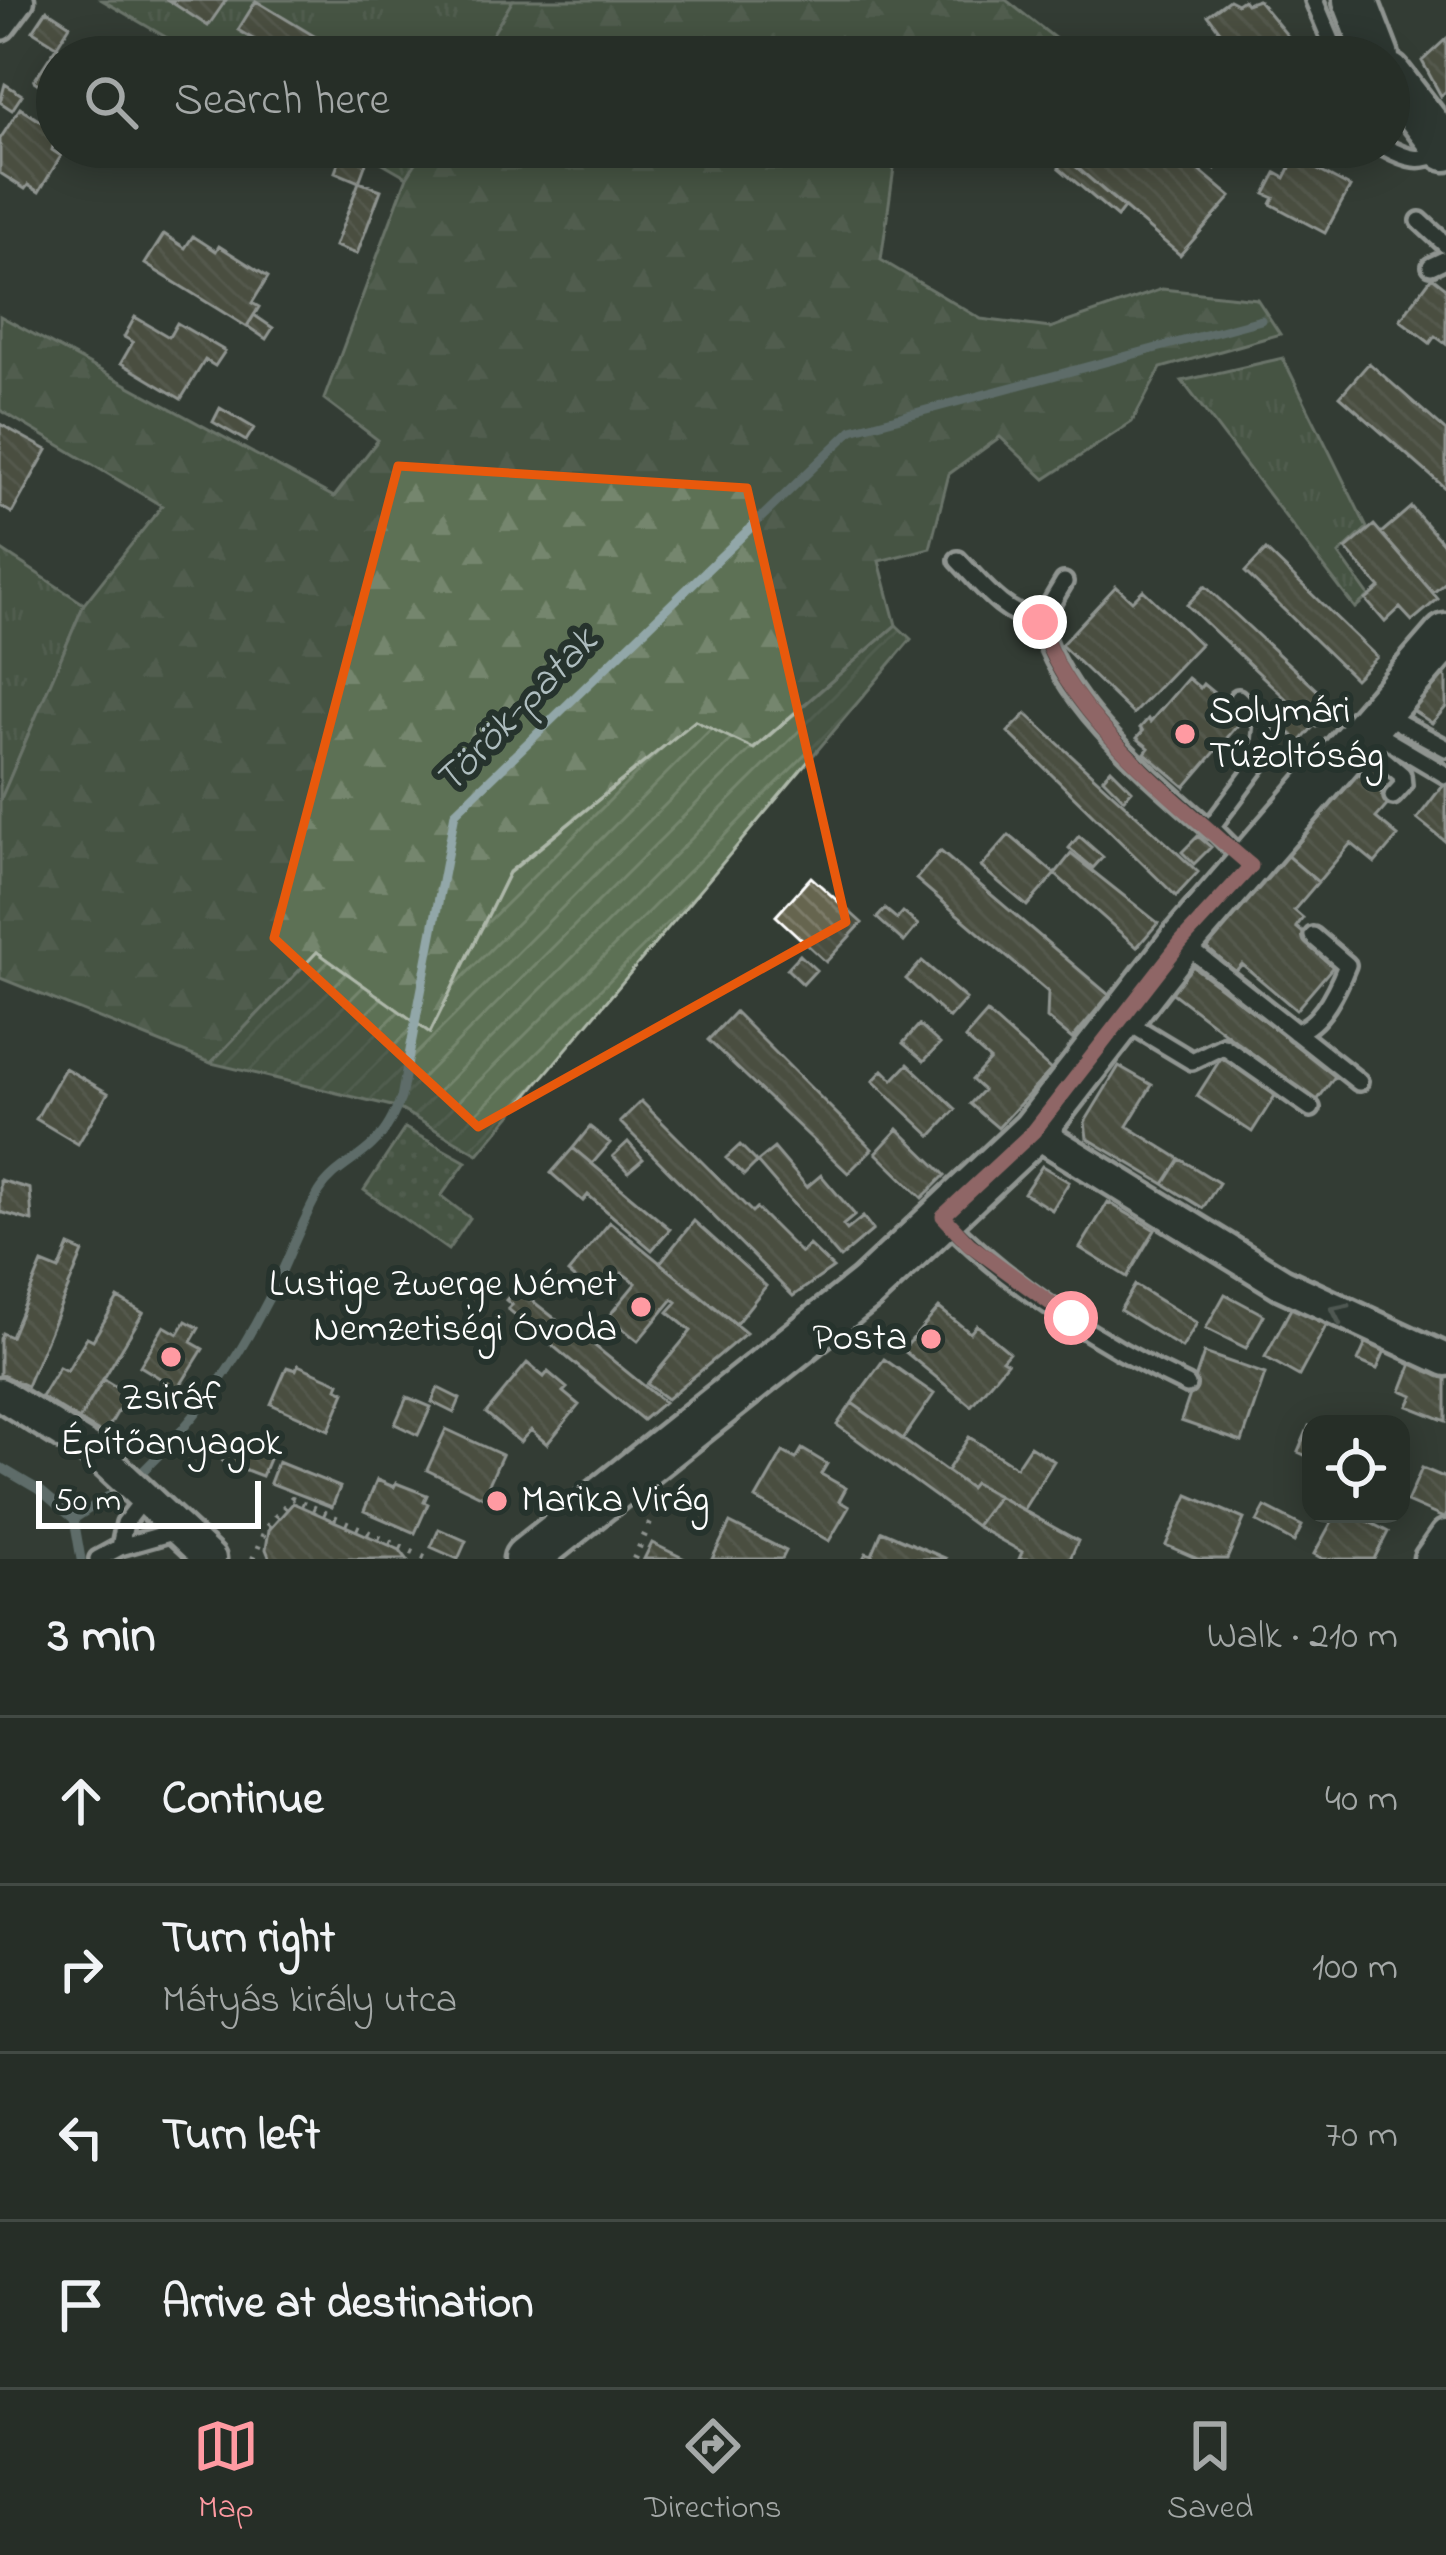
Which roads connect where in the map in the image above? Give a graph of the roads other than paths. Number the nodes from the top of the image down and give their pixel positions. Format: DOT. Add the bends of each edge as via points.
graph roads {
  1 [pos="18,0"];
  2 [pos="1314,0"];
  3 [pos="1355,0"];
  4 [pos="0,24"];
  5 [pos="1329,36"];
  6 [pos="1369,36"];
  7 [pos="1410,103"];
  8 [pos="1446,150"];
  9 [pos="1410,159"];
  10 [pos="1420,221"];
  11 [pos="1446,245"];
  12 [pos="958,560"];
  13 [pos="1064,582"];
  14 [pos="1040,622"];
  15 [pos="1439,653"];
  16 [pos="1238,698"];
  17 [pos="1369,726"];
  18 [pos="1446,748"];
  19 [pos="1446,775"];
  20 [pos="1393,796"];
  21 [pos="1211,830"];
  22 [pos="1251,866"];
  23 [pos="1313,937"];
  24 [pos="1181,942"];
  25 [pos="1121,1019"];
  26 [pos="1295,1032"];
  27 [pos="1359,1082"];
  28 [pos="1311,1108"];
  29 [pos="1034,1131"];
  30 [pos="943,1216"];
  31 [pos="1446,1360"];
  32 [pos="1187,1385"];
  33 [pos="0,1394"];
  34 [pos="145,1497"];
  35 [pos="181,1529"];
  36 [pos="1446,1536"];
  37 [pos="120,1546"];
  38 [pos="98,1559"];
  39 [pos="210,1559"];
  40 [pos="526,1559"];
  41 [pos="1430,1559"];
  1 -- 4 [label="street"];
  2 -- 5 [label="lane"];
  3 -- 6 [label="main road"];
  7 -- 8 [label="main road"];
  8 -- 9 [label="lane"];
  10 -- 11 [label="lane"];
  12 -- 14 [label="lane" via="1003,607"];
  13 -- 14 [label="lane"];
  14 -- 21 [label="lane" via="1060,668 1119,748"];
  15 -- 17 [label="main road"];
  16 -- 21 [label="lane" via="1263,724 1262,758"];
  17 -- 18 [label="lane"];
  17 -- 19 [label="lane"];
  17 -- 20 [label="lane" via="1402,775"];
  17 -- 22 [label="main road"];
  21 -- 22 [label="lane"];
  22 -- 24 [label="main road"];
  23 -- 26 [label="lane" via="1347,965 1327,1004"];
  24 -- 25 [label="main road"];
  24 -- 26 [label="lane"];
  25 -- 28 [label="lane" via="1192,1061 1223,1046"];
  25 -- 29 [label="main road"];
  26 -- 27 [label="lane"];
  29 -- 30 [label="main road"];
  31 -- 29 [label="street, one-way" via="1282,1284"];
  30 -- 32 [label="lane" via="1090,1332"];
  30 -- 40 [label="main road" via="867,1288"];
  33 -- 34 [label="street" via="100,1456"];
  34 -- 35 [label="street"];
  34 -- 37 [label="lane"];
  35 -- 37 [label="lane"];
  35 -- 39 [label="street"];
  36 -- 41 [label="street"];
  37 -- 38 [label="lane"];
}
